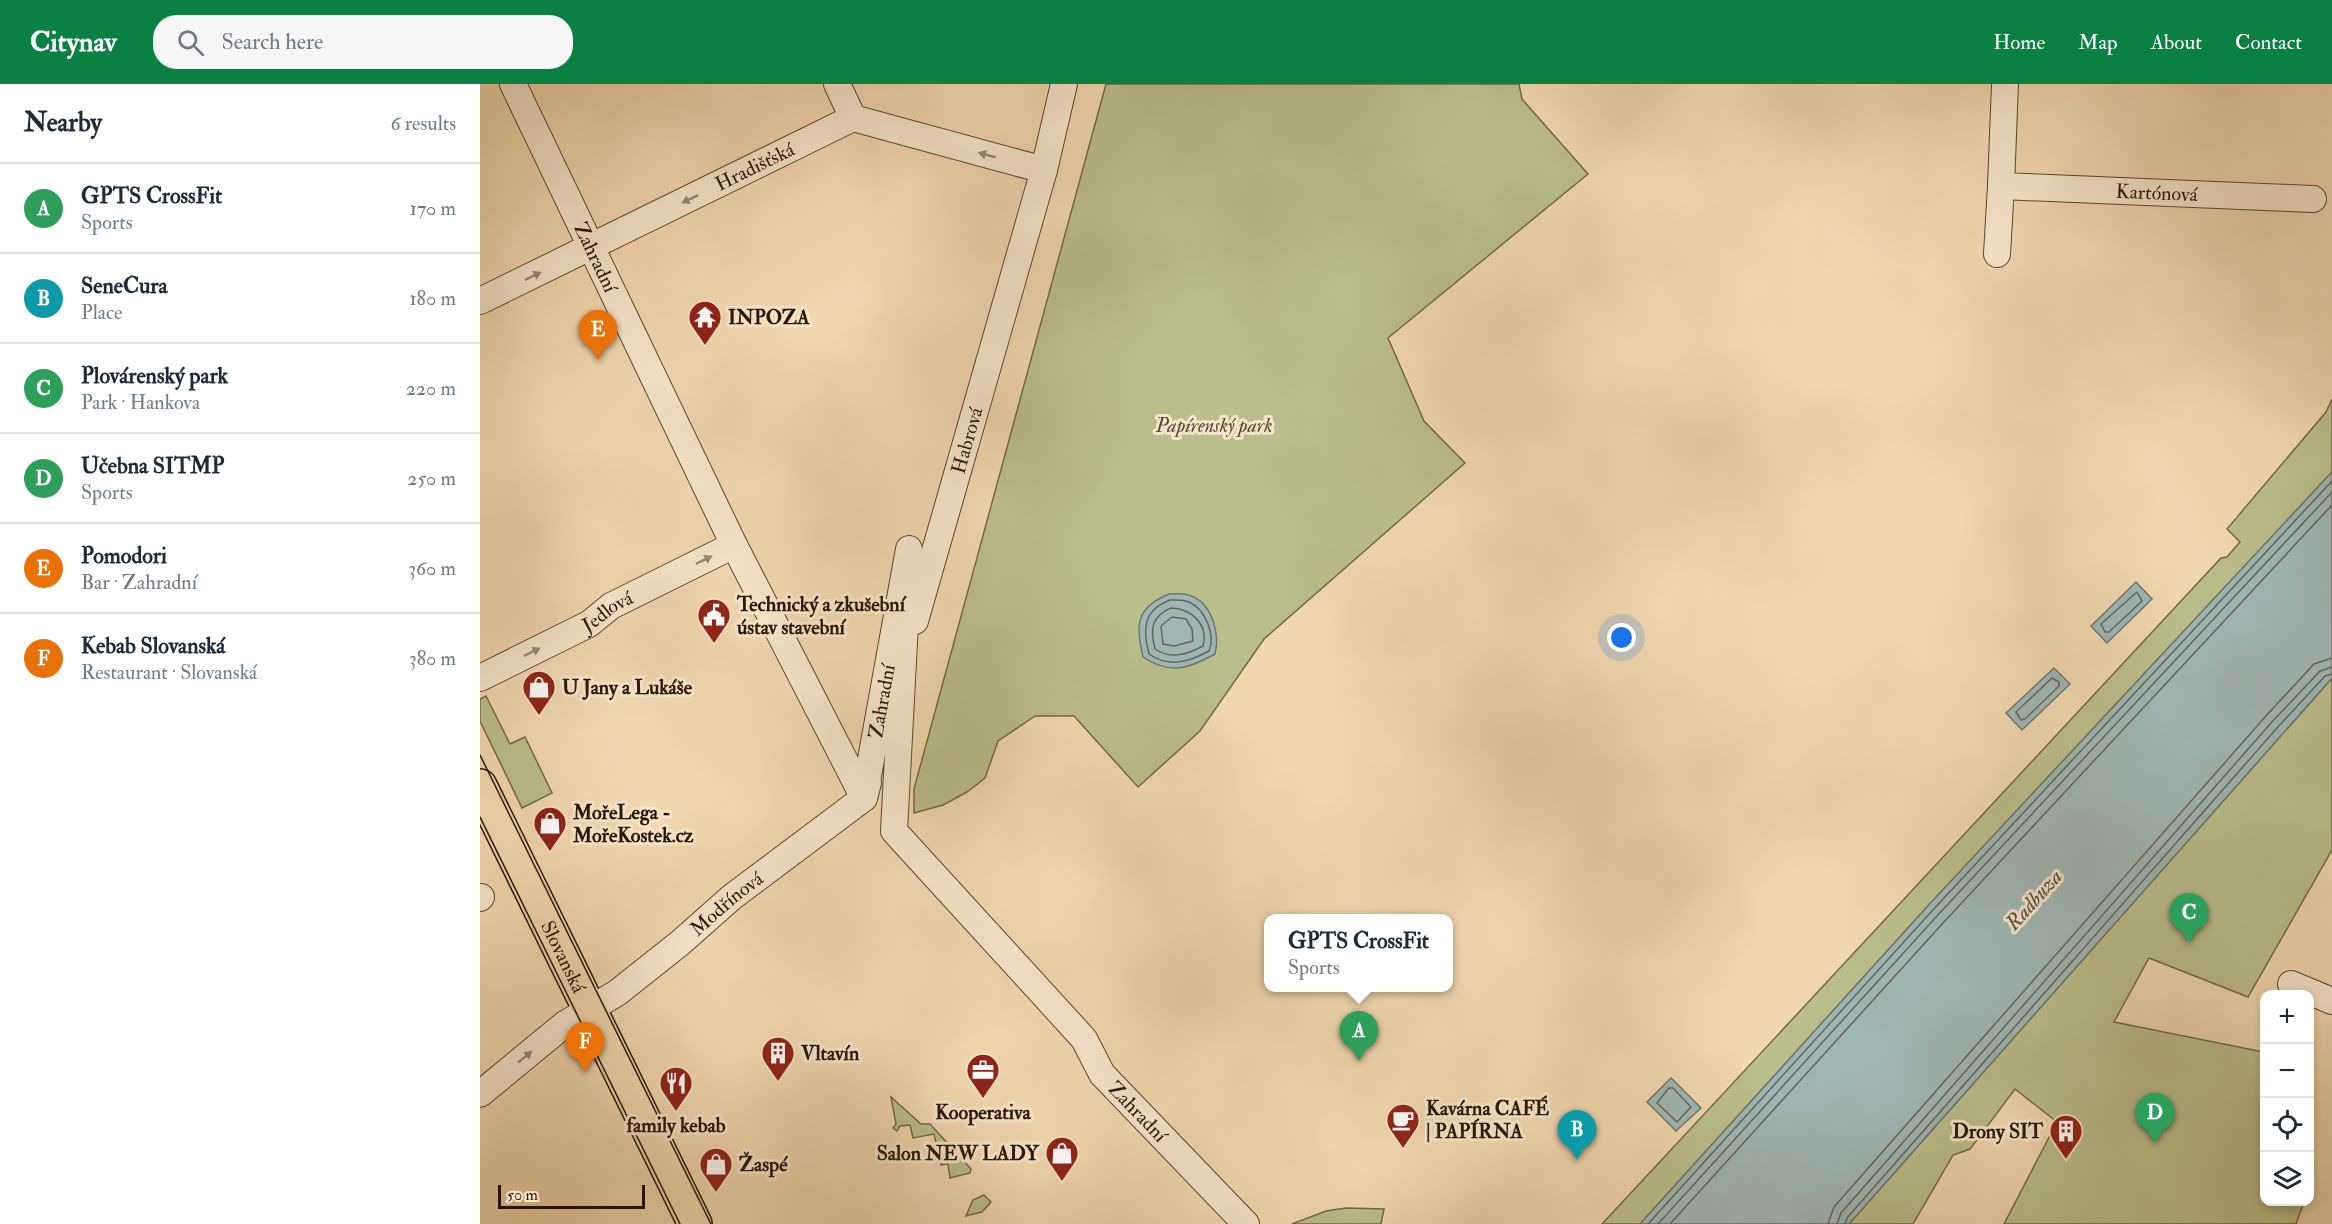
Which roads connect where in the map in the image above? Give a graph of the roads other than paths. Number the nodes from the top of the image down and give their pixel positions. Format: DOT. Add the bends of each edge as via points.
graph roads {
  1 [pos="513,84"];
  2 [pos="837,84"];
  3 [pos="1064,84"];
  4 [pos="2005,84"];
  5 [pos="853,118"];
  6 [pos="1044,170"];
  7 [pos="2001,186"];
  8 [pos="2313,199"];
  9 [pos="593,247"];
  10 [pos="1997,254"];
  11 [pos="480,301"];
  12 [pos="734,545"];
  13 [pos="480,678"];
  14 [pos="480,786"];
  15 [pos="864,798"];
  16 [pos="2291,984"];
  17 [pos="2332,1001"];
  18 [pos="590,1010"];
  19 [pos="480,1094"];
  20 [pos="695,1224"];
  21 [pos="1246,1224"];
  1 -- 9 [label="street, Zahradní"];
  2 -- 5 [label="street"];
  3 -- 6 [label="street, Habrová"];
  4 -- 7 [label="street"];
  6 -- 5 [label="street, one-way"];
  5 -- 9 [label="street, Hradišťská, one-way"];
  6 -- 15 [label="street, Habrová"];
  7 -- 8 [label="street, Kartónová"];
  7 -- 10 [label="street"];
  11 -- 9 [label="street, Hradišťská, one-way"];
  9 -- 12 [label="street, Zahradní"];
  13 -- 12 [label="street, Jedlová, one-way" via="589,624 611,606"];
  12 -- 15 [label="street, Zahradní"];
  14 -- 18 [label="main road, Slovanská"];
  15 -- 18 [label="street, Modřínová" via="732,897 617,993"];
  15 -- 21 [label="street, Zahradní" via="909,549 894,831 1084,1039 1102,1074"];
  16 -- 17 [label="street"];
  19 -- 18 [label="street, Modřínová, one-way" via="565,1024"];
  18 -- 20 [label="main road, Slovanská"];
}
